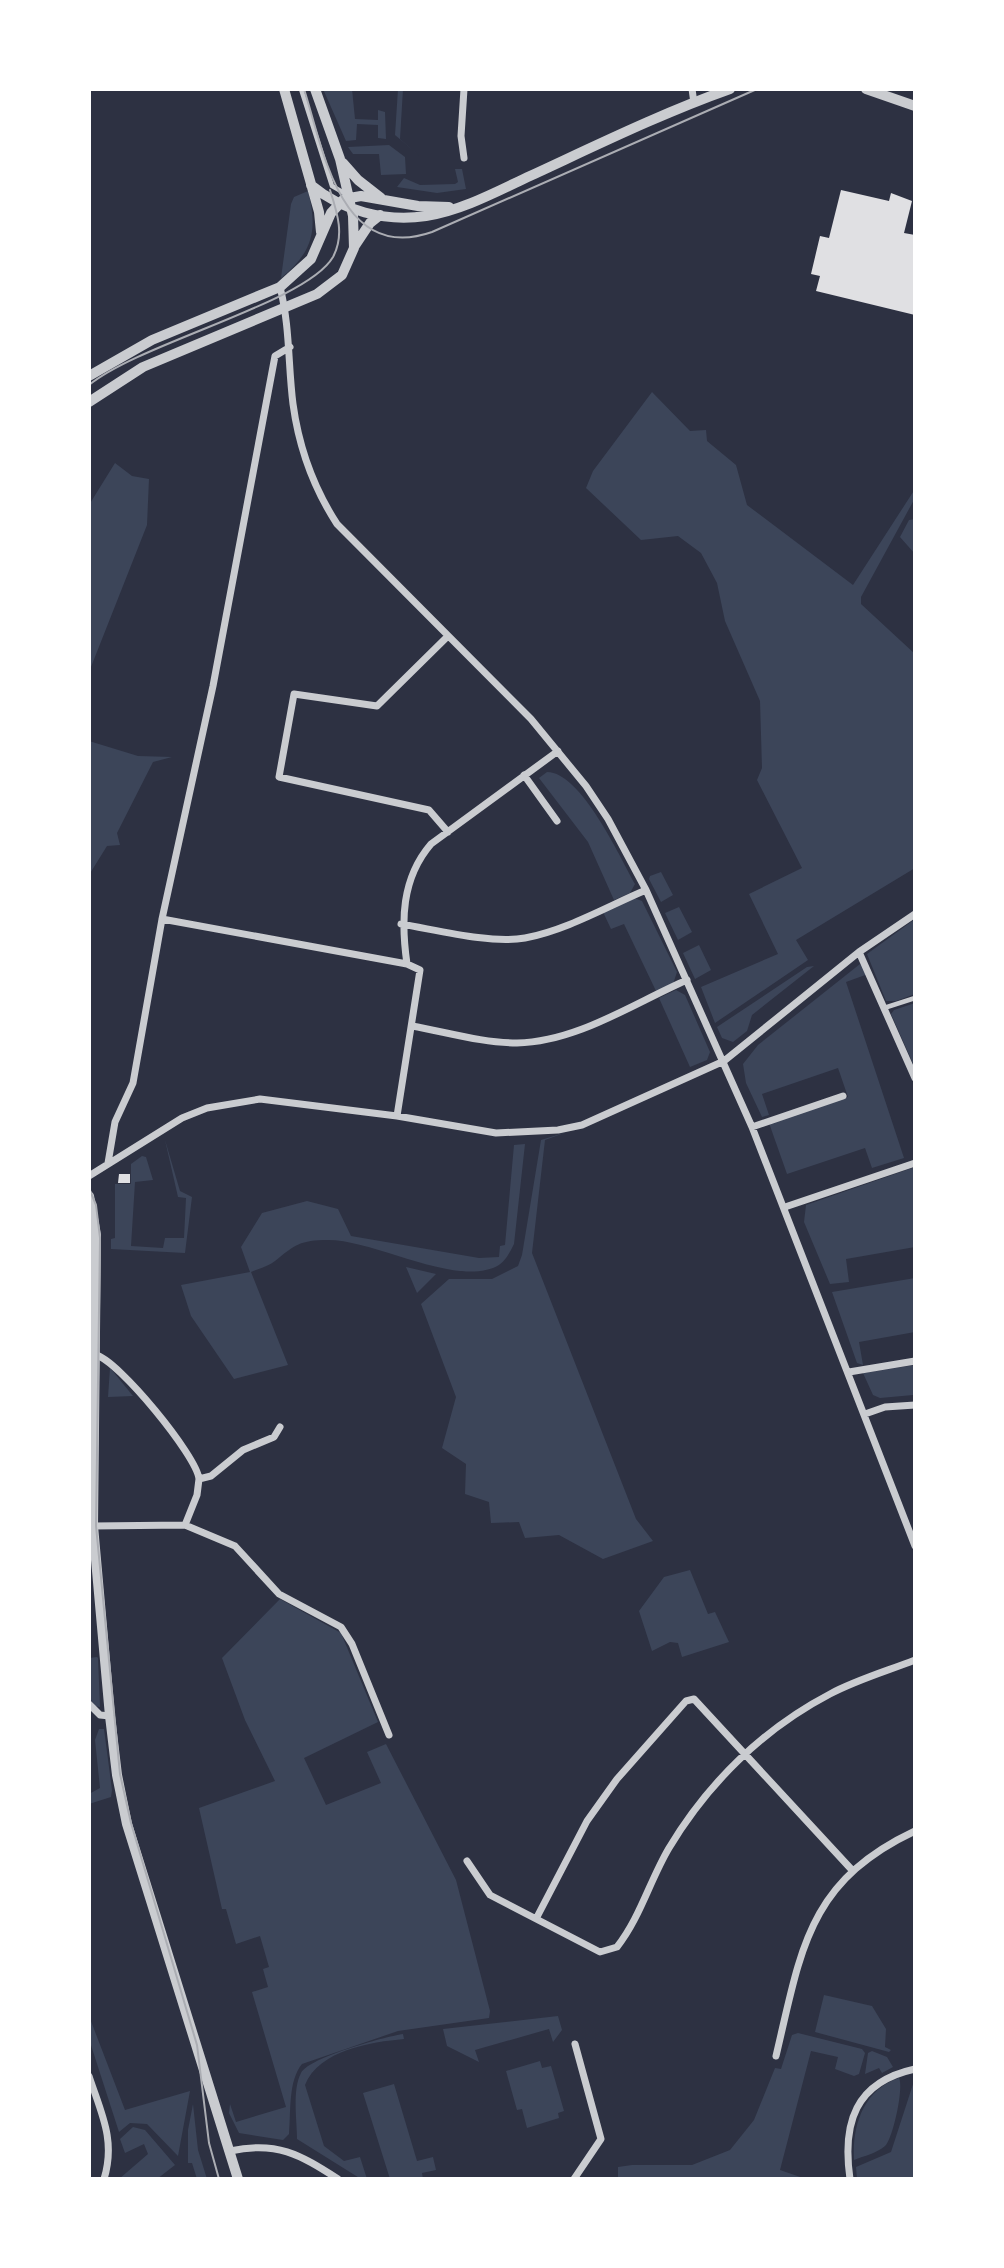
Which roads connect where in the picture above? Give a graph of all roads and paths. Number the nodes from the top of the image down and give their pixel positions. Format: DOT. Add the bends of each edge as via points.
graph roads {
  1 [pos="284,89"];
  2 [pos="300,89"];
  3 [pos="315,89"];
  4 [pos="464,89"];
  5 [pos="692,89"];
  6 [pos="730,89"];
  7 [pos="866,89"];
  8 [pos="694,103"];
  9 [pos="915,106"];
  10 [pos="464,158"];
  11 [pos="340,159"];
  12 [pos="311,186"];
  13 [pos="350,196"];
  14 [pos="384,200"];
  15 [pos="337,204"];
  16 [pos="456,206"];
  17 [pos="352,209"];
  18 [pos="380,215"];
  19 [pos="321,233"];
  20 [pos="354,248"];
  21 [pos="280,287"];
  22 [pos="285,309"];
  23 [pos="290,347"];
  24 [pos="89,376"];
  25 [pos="89,401"];
  26 [pos="448,636"];
  27 [pos="558,751"];
  28 [pos="524,775"];
  29 [pos="557,821"];
  30 [pos="448,832"];
  31 [pos="646,890"];
  32 [pos="915,914"];
  33 [pos="162,919"];
  34 [pos="401,925"];
  35 [pos="859,952"];
  36 [pos="407,964"];
  37 [pos="687,980"];
  38 [pos="915,998"];
  39 [pos="883,1009"];
  40 [pos="412,1026"];
  41 [pos="724,1060"];
  42 [pos="915,1078"];
  43 [pos="844,1096"];
  44 [pos="397,1116"];
  45 [pos="752,1127"];
  46 [pos="108,1163"];
  47 [pos="915,1163"];
  48 [pos="89,1176"];
  49 [pos="89,1196"];
  50 [pos="785,1207"];
  51 [pos="92,1219"];
  52 [pos="94,1346"];
  53 [pos="915,1361"];
  54 [pos="849,1372"];
  55 [pos="915,1405"];
  56 [pos="864,1414"];
  57 [pos="280,1427"];
  58 [pos="199,1479"];
  59 [pos="93,1525"];
  60 [pos="185,1525"];
  61 [pos="915,1546"];
  62 [pos="92,1560"];
  63 [pos="915,1660"];
  64 [pos="89,1704"];
  65 [pos="110,1717"];
  66 [pos="389,1735"];
  67 [pos="746,1752"];
  68 [pos="915,1831"];
  69 [pos="467,1861"];
  70 [pos="852,1870"];
  71 [pos="537,1917"];
  72 [pos="575,2044"];
  73 [pos="775,2056"];
  74 [pos="915,2069"];
  75 [pos="89,2076"];
  76 [pos="230,2151"];
  77 [pos="104,2179"];
  78 [pos="238,2179"];
  79 [pos="338,2179"];
  80 [pos="574,2179"];
  81 [pos="850,2179"];
  1 -- 12 [label="street"];
  2 -- 13 [label="lane" via="332,186"];
  3 -- 11 [label="street"];
  4 -- 10 [label="street"];
  5 -- 8 [label="street"];
  6 -- 8 [label="street"];
  7 -- 9 [label="street"];
  8 -- 16 [label="street"];
  11 -- 13 [label="street"];
  11 -- 14 [label="street"];
  12 -- 15 [label="street"];
  12 -- 19 [label="street"];
  13 -- 14 [label="street"];
  13 -- 15 [label="street"];
  13 -- 17 [label="street"];
  14 -- 16 [label="street"];
  15 -- 17 [label="street"];
  15 -- 19 [label="street"];
  16 -- 18 [label="street" via="427,216"];
  17 -- 18 [label="street"];
  17 -- 20 [label="street"];
  18 -- 20 [label="street"];
  19 -- 21 [label="street" via="311,259"];
  20 -- 22 [label="street" via="335,282"];
  21 -- 22 [label="street"];
  21 -- 24 [label="street" via="152,340"];
  22 -- 23 [label="street"];
  22 -- 25 [label="street" via="144,367"];
  23 -- 26 [label="street" via="302,454 323,502 337,524"];
  23 -- 33 [label="street" via="275,356 206,722"];
  26 -- 27 [label="street"];
  26 -- 30 [label="street" via="377,706 294,694 279,777 429,810"];
  27 -- 28 [label="street"];
  27 -- 31 [label="street" via="608,819"];
  28 -- 29 [label="street"];
  28 -- 30 [label="street"];
  30 -- 34 [label="street" via="420,857"];
  31 -- 34 [label="street" via="523,938"];
  31 -- 37 [label="street"];
  32 -- 35 [label="street"];
  33 -- 36 [label="street"];
  33 -- 46 [label="street" via="133,1083 115,1122"];
  34 -- 36 [label="street"];
  35 -- 39 [label="street"];
  35 -- 41 [label="street"];
  36 -- 40 [label="street" via="420,970"];
  37 -- 40 [label="street" via="581,1029 542,1040 514,1043"];
  37 -- 41 [label="street"];
  38 -- 39 [label="lane"];
  39 -- 42 [label="street"];
  40 -- 44 [label="street"];
  41 -- 44 [label="street" via="606,1117 558,1130 496,1133"];
  41 -- 45 [label="street"];
  43 -- 45 [label="street"];
  44 -- 46 [label="street" via="278,1100 245,1101 182,1118"];
  45 -- 50 [label="street"];
  46 -- 48 [label="street"];
  47 -- 50 [label="street"];
  49 -- 51 [label="street"];
  50 -- 54 [label="street"];
  51 -- 52 [label="street"];
  52 -- 58 [label="street" via="169,1430 194,1463"];
  52 -- 59 [label="street"];
  53 -- 54 [label="street"];
  54 -- 56 [label="street"];
  55 -- 56 [label="street"];
  56 -- 61 [label="street"];
  57 -- 58 [label="street" via="274,1437 243,1450 211,1476"];
  58 -- 60 [label="street"];
  59 -- 60 [label="street"];
  59 -- 62 [label="street"];
  60 -- 66 [label="street" via="226,1540 279,1594 341,1627"];
  62 -- 65 [label="street"];
  63 -- 67 [label="street" via="831,1693"];
  64 -- 65 [label="street" via="100,1715"];
  65 -- 76 [label="street" via="128,1824"];
  67 -- 70 [label="street"];
  67 -- 71 [label="street" via="691,1813 617,1947 600,1952"];
  67 -- 71 [label="street" via="694,1699 687,1701 617,1779 587,1821"];
  68 -- 70 [label="street"];
  69 -- 71 [label="street" via="489,1895"];
  70 -- 73 [label="street" via="834,1888 809,1931"];
  72 -- 80 [label="street" via="601,2139"];
  74 -- 81 [label="street" via="880,2081 858,2104 847,2144"];
  75 -- 77 [label="street" via="110,2140"];
  76 -- 78 [label="street"];
  76 -- 79 [label="street" via="278,2148"];
}
